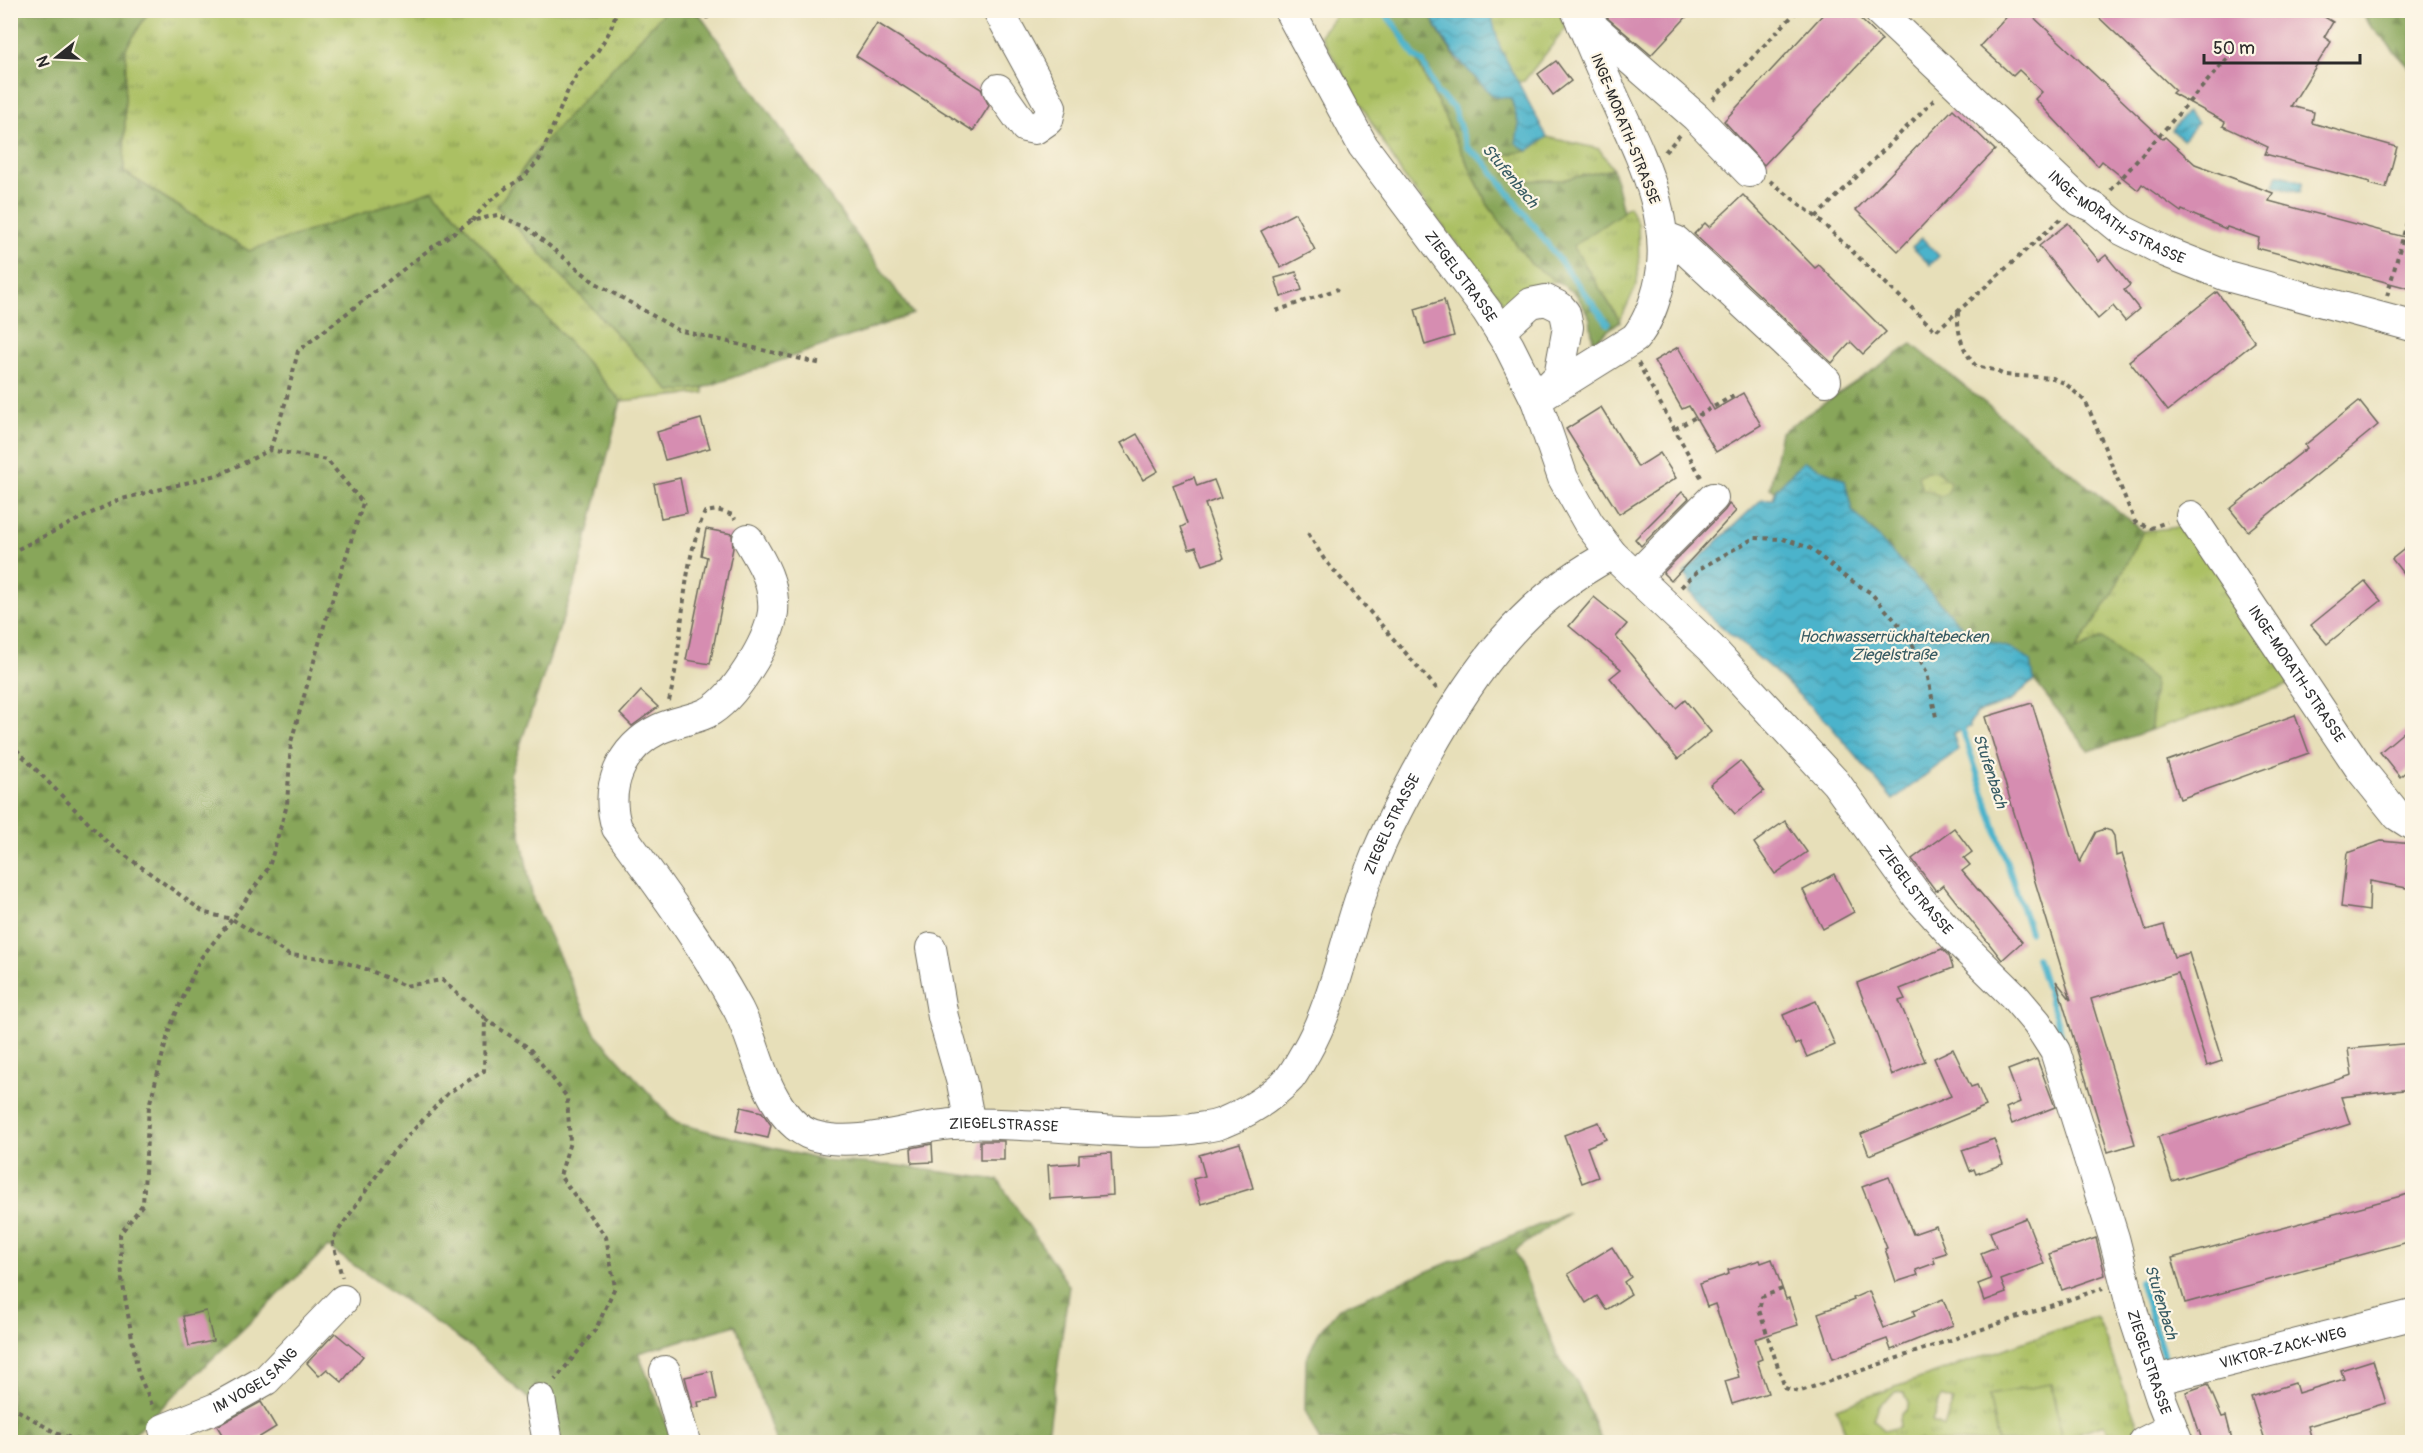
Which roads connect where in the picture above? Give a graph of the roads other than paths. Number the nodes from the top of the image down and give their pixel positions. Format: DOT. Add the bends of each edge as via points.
graph roads {
  1 [pos="998,10"];
  2 [pos="1289,10"];
  3 [pos="1878,10"];
  4 [pos="1579,17"];
  5 [pos="998,89"];
  6 [pos="1749,172"];
  7 [pos="1663,236"];
  8 [pos="2412,326"];
  9 [pos="1500,331"];
  10 [pos="1826,381"];
  11 [pos="1536,400"];
  12 [pos="1713,498"];
  13 [pos="2191,516"];
  14 [pos="748,540"];
  15 [pos="1612,554"];
  16 [pos="1636,576"];
  17 [pos="2412,825"];
  18 [pos="931,948"];
  19 [pos="970,1124"];
  20 [pos="343,1300"];
  21 [pos="2412,1315"];
  22 [pos="665,1371"];
  23 [pos="2155,1380"];
  24 [pos="540,1399"];
  25 [pos="2175,1435"];
  26 [pos="166,1436"];
  27 [pos="548,1443"];
  28 [pos="685,1443"];
  29 [pos="2144,1443"];
  1 -- 5 [label="street" via="1051,107 1048,120 1035,129 1025,127"];
  2 -- 9 [label="street, ZIEGELSTRASSE" via="1363,146"];
  3 -- 8 [label="street, INGE-MORATH-STRASSE" via="2080,201 2096,208 2122,230 2227,276"];
  4 -- 6 [label="street, INGE-MORATH-STRASSE" via="1696,117"];
  4 -- 7 [label="street, INGE-MORATH-STRASSE" via="1645,170"];
  7 -- 10 [label="street" via="1676,241"];
  7 -- 11 [label="street, INGE-MORATH-STRASSE" via="1661,278 1643,328 1628,344"];
  9 -- 11 [label="street, ZIEGELSTRASSE"];
  9 -- 11 [label="street" via="1531,303 1546,300 1565,313 1568,327 1559,376"];
  11 -- 15 [label="street, ZIEGELSTRASSE" via="1563,478 1589,524"];
  12 -- 16 [label="street"];
  13 -- 17 [label="street, INGE-MORATH-STRASSE" via="2361,770 2398,816"];
  14 -- 19 [label="street, ZIEGELSTRASSE" via="769,580 773,611 763,641 747,673 727,698 708,712 646,736 626,758 615,776 612,796 617,828 717,972 740,1014 767,1086 797,1127 816,1137 835,1140"];
  15 -- 16 [label="street, ZIEGELSTRASSE"];
  15 -- 19 [label="street, ZIEGELSTRASSE" via="1550,594 1513,629 1478,669 1450,714 1394,816 1370,870 1325,1012 1292,1076 1262,1102 1219,1125 1129,1131"];
  16 -- 23 [label="street, ZIEGELSTRASSE" via="1711,648 1836,783 1918,897 2037,1023 2055,1051"];
  18 -- 19 [label="street" via="943,1017"];
  20 -- 26 [label="street, IM VOGELSANG" via="266,1380"];
  21 -- 23 [label="street, VIKTOR-ZACK-WEG"];
  22 -- 28 [label="street"];
  23 -- 25 [label="street, ZIEGELSTRASSE"];
  24 -- 27 [label="street"];
  25 -- 29 [label="street"];
}
